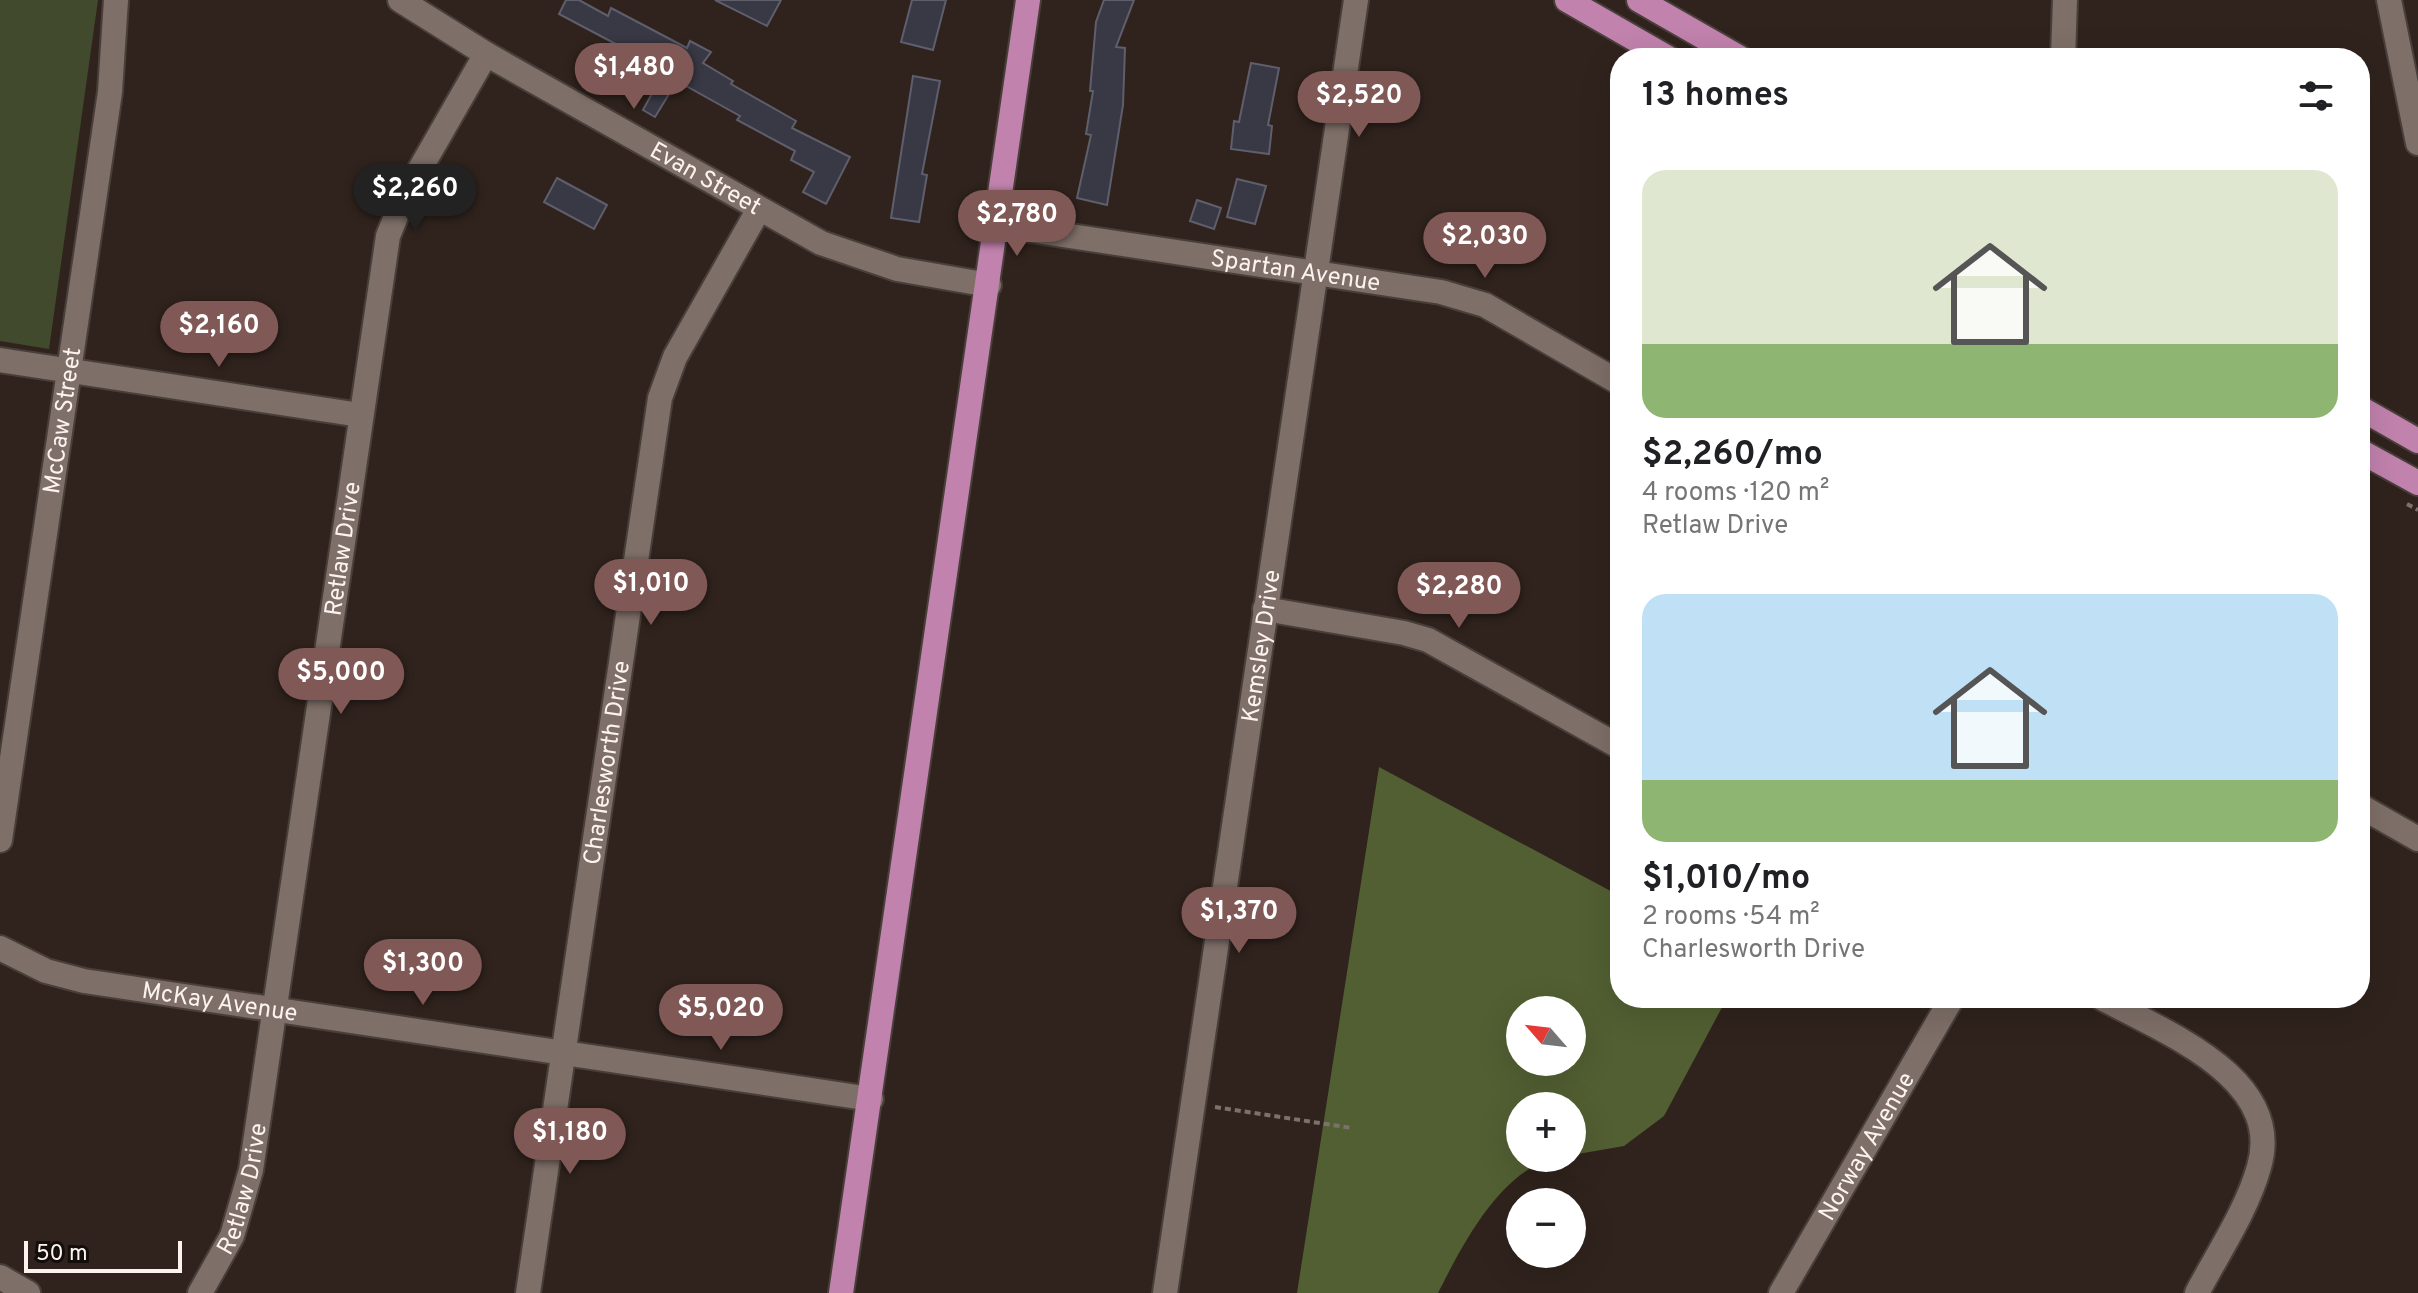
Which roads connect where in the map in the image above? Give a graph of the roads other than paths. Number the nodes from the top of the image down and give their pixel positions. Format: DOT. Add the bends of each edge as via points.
graph roads {
  1 [pos="116,0"];
  2 [pos="400,0"];
  3 [pos="1028,0"];
  4 [pos="1356,0"];
  5 [pos="1567,0"];
  6 [pos="1639,0"];
  7 [pos="2065,0"];
  8 [pos="2389,0"];
  9 [pos="1651,48"];
  10 [pos="1723,48"];
  11 [pos="2063,48"];
  12 [pos="486,54"];
  13 [pos="2418,143"];
  14 [pos="759,209"];
  15 [pos="997,225"];
  16 [pos="1316,271"];
  17 [pos="989,285"];
  18 [pos="0,360"];
  19 [pos="70,370"];
  20 [pos="1610,377"];
  21 [pos="2370,414"];
  22 [pos="360,415"];
  23 [pos="2418,441"];
  24 [pos="2370,457"];
  25 [pos="2418,483"];
  26 [pos="1265,609"];
  27 [pos="1610,741"];
  28 [pos="2370,812"];
  29 [pos="2418,839"];
  30 [pos="0,840"];
  31 [pos="0,948"];
  32 [pos="1946,1008"];
  33 [pos="2120,1008"];
  34 [pos="275,1010"];
  35 [pos="564,1053"];
  36 [pos="871,1099"];
  37 [pos="0,1277"];
  38 [pos="28,1293"];
  39 [pos="200,1293"];
  40 [pos="528,1293"];
  41 [pos="841,1293"];
  42 [pos="1165,1293"];
  43 [pos="1781,1293"];
  44 [pos="2197,1293"];
  1 -- 19 [label="street, McCaw Street" via="110,92"];
  2 -- 12 [label="street, Evan Street"];
  3 -- 15 [label="main road"];
  4 -- 16 [label="street, Kemsley Drive"];
  5 -- 9 [label="main road"];
  6 -- 10 [label="main road"];
  7 -- 11 [label="street"];
  8 -- 13 [label="street"];
  12 -- 14 [label="street, Evan Street"];
  12 -- 22 [label="street, Retlaw Drive" via="394,219"];
  14 -- 17 [label="street, Evan Street" via="858,258"];
  14 -- 35 [label="street, Charlesworth Drive" via="675,357 660,398"];
  15 -- 16 [label="street, Spartan Avenue"];
  15 -- 17 [label="main road"];
  16 -- 20 [label="street, Spartan Avenue" via="1441,292 1485,305"];
  16 -- 26 [label="street, Kemsley Drive"];
  17 -- 36 [label="main road"];
  18 -- 19 [label="street"];
  19 -- 22 [label="street"];
  19 -- 30 [label="street, McCaw Street"];
  21 -- 23 [label="main road"];
  22 -- 34 [label="street, Retlaw Drive"];
  24 -- 25 [label="main road"];
  26 -- 27 [label="street" via="1428,640"];
  26 -- 42 [label="street, Kemsley Drive"];
  28 -- 29 [label="street"];
  31 -- 34 [label="street, McKay Avenue" via="46,971 84,981"];
  32 -- 43 [label="street, Norway Avenue"];
  33 -- 44 [label="street" via="2209,1057 2239,1081 2261,1130 2260,1165"];
  34 -- 35 [label="street, McKay Avenue"];
  34 -- 39 [label="street, Retlaw Drive" via="243,1206"];
  35 -- 36 [label="street, McKay Avenue"];
  35 -- 40 [label="street, Charlesworth Drive"];
  36 -- 41 [label="main road"];
  37 -- 38 [label="street"];
}
